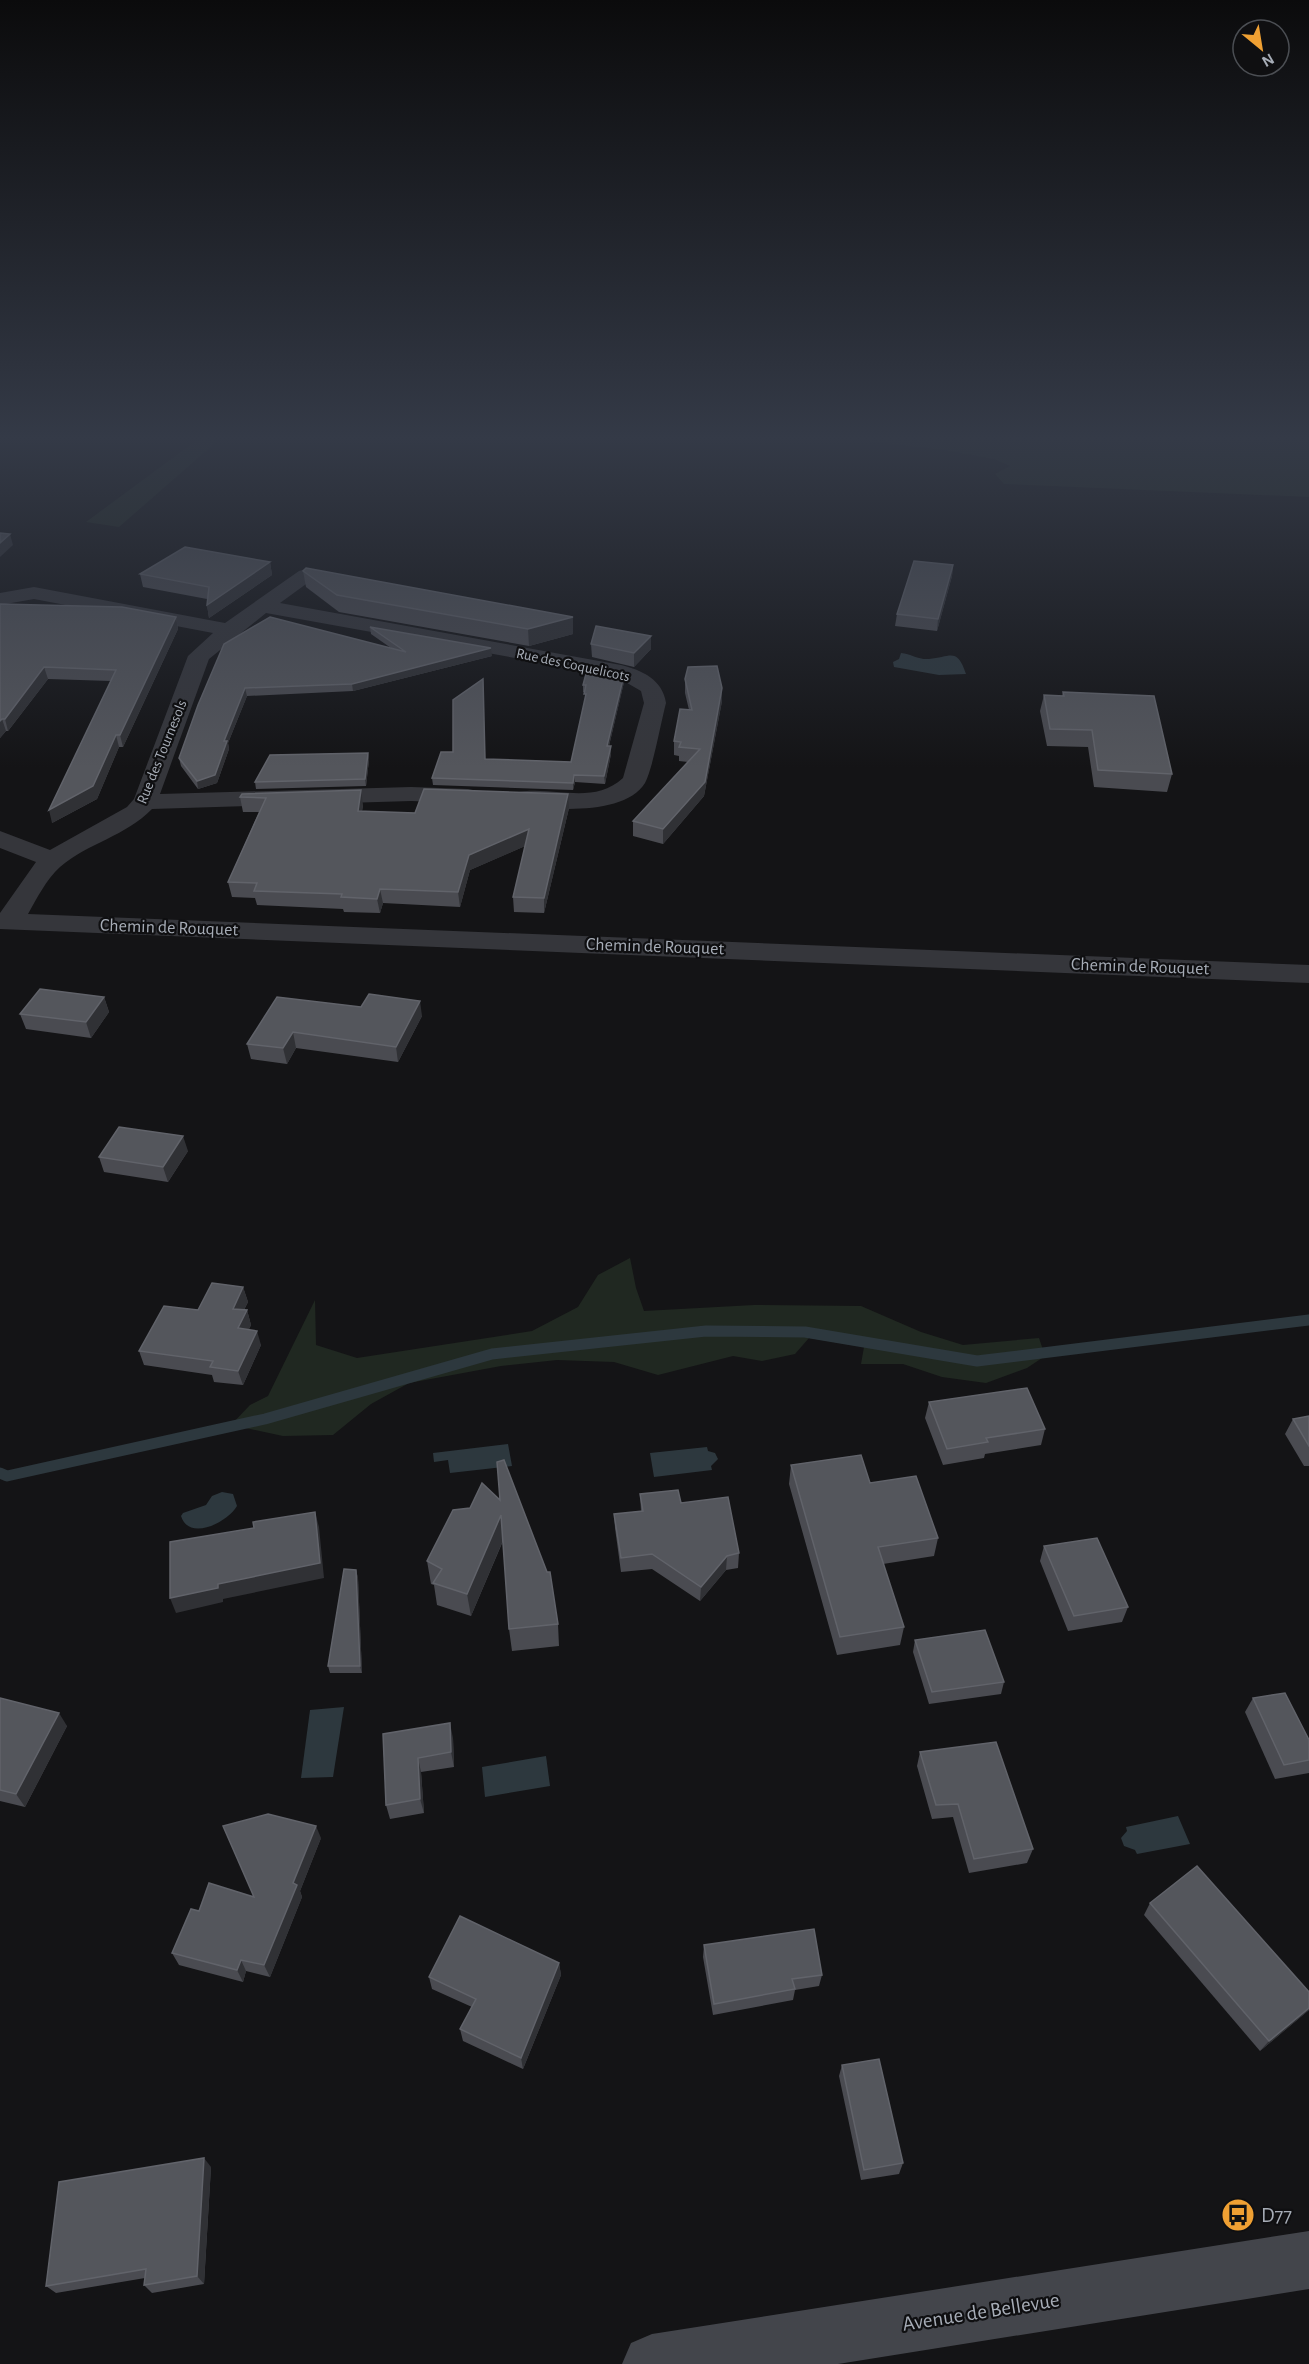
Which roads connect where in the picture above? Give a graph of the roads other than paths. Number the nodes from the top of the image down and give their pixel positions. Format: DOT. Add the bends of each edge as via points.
graph roads {
  1 [pos="306,576"];
  2 [pos="0,599"];
  3 [pos="263,606"];
  4 [pos="229,630"];
  5 [pos="145,802"];
  6 [pos="0,839"];
  7 [pos="53,860"];
  8 [pos="5,922"];
  9 [pos="1309,974"];
  10 [pos="1309,2260"];
  11 [pos="652,2364"];
  1 -- 3 [label="street, Rue des Tournesols"];
  2 -- 4 [label="street" via="34,593"];
  3 -- 4 [label="street, Rue des Tournesols"];
  3 -- 5 [label="street, Rue des Coquelicots" via="621,672 641,679 655,694 655,703 634,781 626,791 593,800 411,794"];
  4 -- 5 [label="street, Rue des Tournesols" via="199,656"];
  5 -- 7 [label="street, Rue des Tournesols" via="135,814"];
  6 -- 7 [label="street"];
  7 -- 8 [label="street, Rue des Tournesols"];
  8 -- 9 [label="street, Chemin de Rouquet"];
  10 -- 11 [label="street, Avenue de Bellevue"];
}
